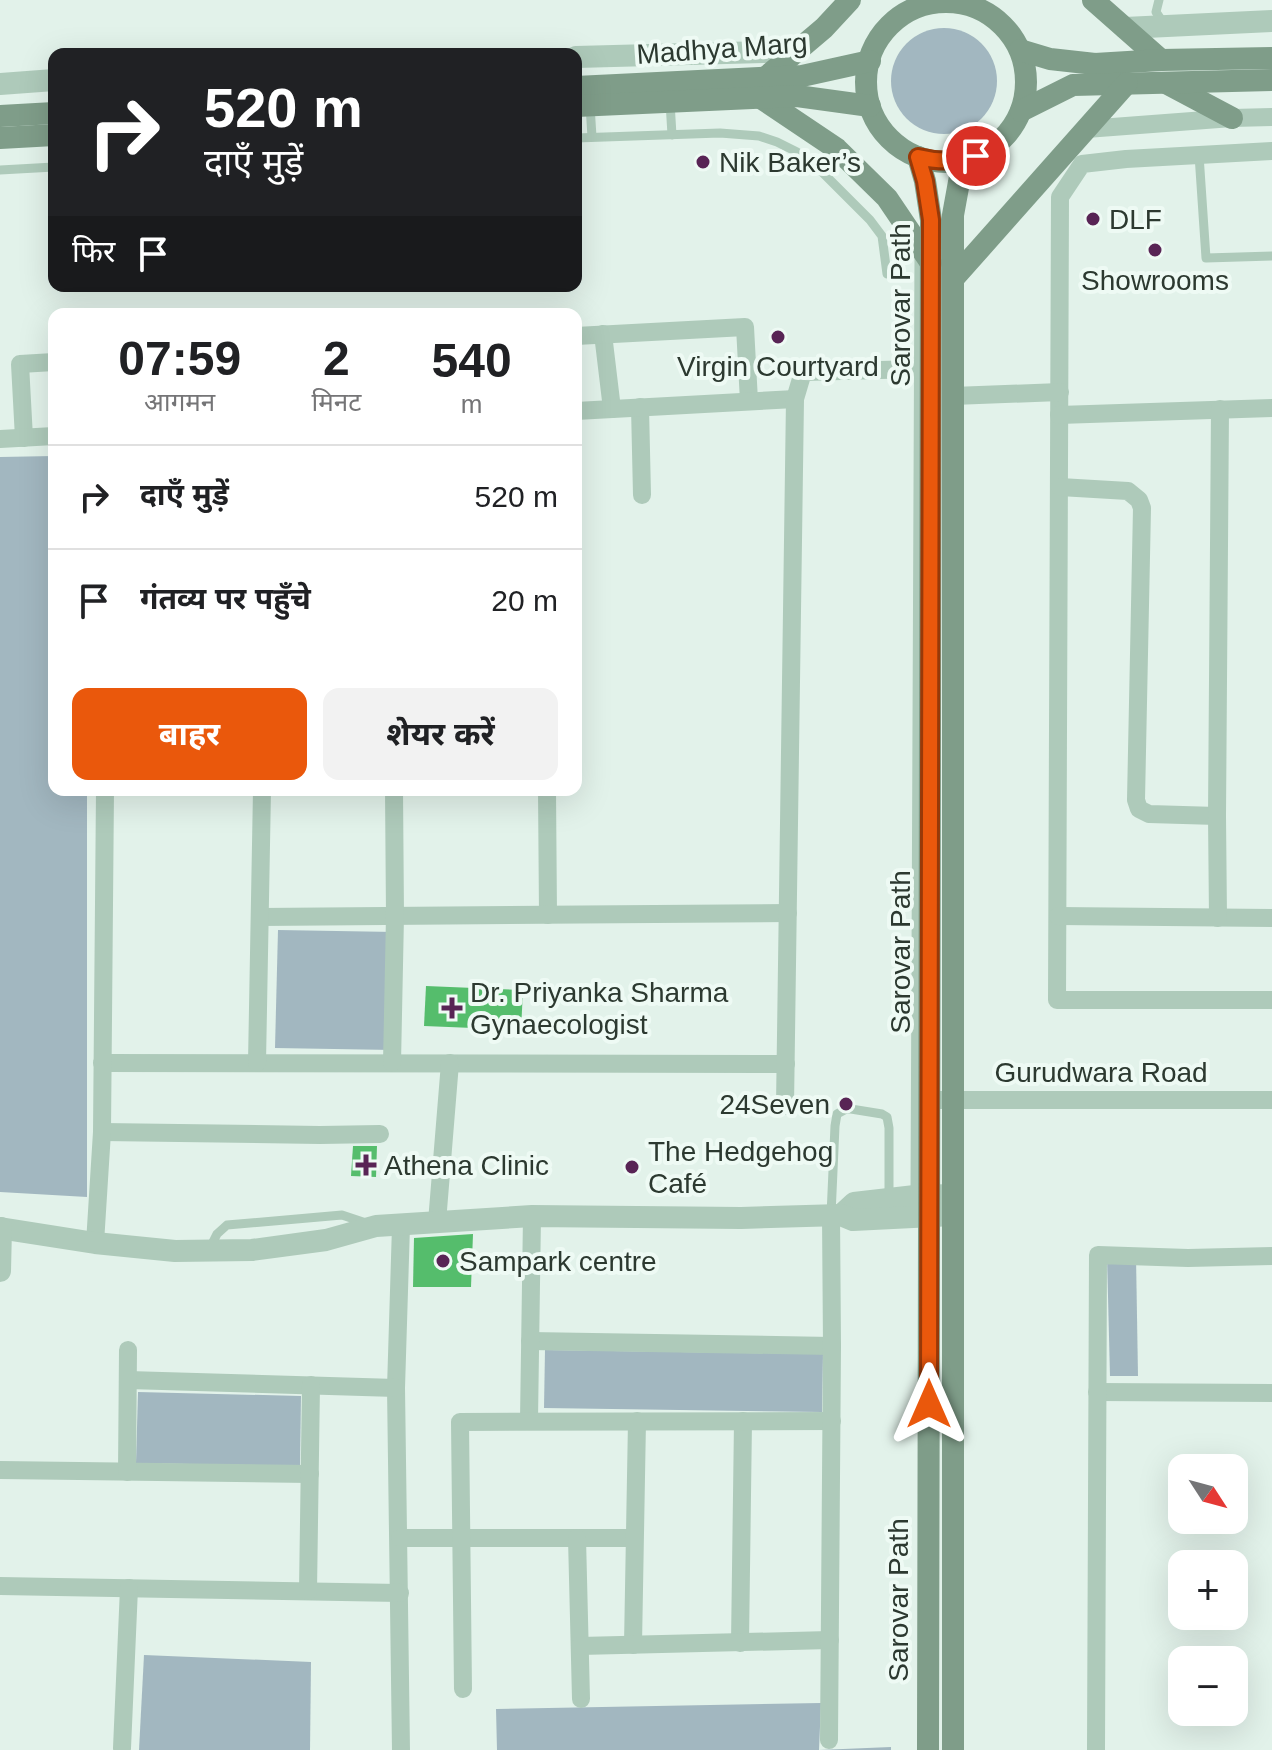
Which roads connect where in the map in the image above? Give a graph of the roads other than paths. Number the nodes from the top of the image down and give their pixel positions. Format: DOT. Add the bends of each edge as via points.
graph roads {
  1 [pos="850,0"];
  2 [pos="1093,0"];
  3 [pos="1159,0"];
  4 [pos="962,2"];
  5 [pos="916,4"];
  6 [pos="1156,21"];
  7 [pos="1272,21"];
  8 [pos="1125,28"];
  9 [pos="801,48"];
  10 [pos="1020,50"];
  11 [pos="582,57"];
  12 [pos="1272,58"];
  13 [pos="870,61"];
  14 [pos="1162,71"];
  15 [pos="48,80"];
  16 [pos="1272,80"];
  17 [pos="1127,83"];
  18 [pos="0,84"];
  19 [pos="763,88"];
  20 [pos="582,100"];
  21 [pos="582,100"];
  22 [pos="670,102"];
  23 [pos="582,103"];
  24 [pos="870,106"];
  25 [pos="1021,111"];
  26 [pos="48,113"];
  27 [pos="0,116"];
  28 [pos="1272,117"];
  29 [pos="1232,118"];
  30 [pos="1086,129"];
  31 [pos="48,135"];
  32 [pos="672,135"];
  33 [pos="592,137"];
  34 [pos="0,138"];
  35 [pos="582,138"];
  36 [pos="1272,151"];
  37 [pos="1199,155"];
  38 [pos="918,157"];
  39 [pos="963,160"];
  40 [pos="48,167"];
  41 [pos="0,170"];
  42 [pos="925,255"];
  43 [pos="1272,256"];
  44 [pos="887,274"];
  45 [pos="953,279"];
  46 [pos="603,334"];
  47 [pos="582,336"];
  48 [pos="925,346"];
  49 [pos="48,362"];
  50 [pos="919,369"];
  51 [pos="1060,392"];
  52 [pos="953,396"];
  53 [pos="795,399"];
  54 [pos="749,401"];
  55 [pos="640,407"];
  56 [pos="1272,408"];
  57 [pos="612,409"];
  58 [pos="1220,409"];
  59 [pos="582,411"];
  60 [pos="1059,415"];
  61 [pos="48,436"];
  62 [pos="24,438"];
  63 [pos="0,439"];
  64 [pos="1060,487"];
  65 [pos="642,495"];
  66 [pos="105,796"];
  67 [pos="262,796"];
  68 [pos="394,796"];
  69 [pos="547,796"];
  70 [pos="1217,816"];
  71 [pos="788,913"];
  72 [pos="548,915"];
  73 [pos="395,916"];
  74 [pos="1058,916"];
  75 [pos="260,917"];
  76 [pos="1218,918"];
  77 [pos="1272,918"];
  78 [pos="1272,1000"];
  79 [pos="102,1063"];
  80 [pos="257,1063"];
  81 [pos="392,1063"];
  82 [pos="450,1063"];
  83 [pos="786,1064"];
  84 [pos="929,1100"];
  85 [pos="953,1100"];
  86 [pos="1272,1100"];
  87 [pos="785,1106"];
  88 [pos="102,1132"];
  89 [pos="380,1134"];
  90 [pos="889,1199"];
  91 [pos="925,1202"];
  92 [pos="953,1205"];
  93 [pos="836,1215"];
  94 [pos="532,1216"];
  95 [pos="437,1222"];
  96 [pos="401,1226"];
  97 [pos="1,1228"];
  98 [pos="95,1243"];
  99 [pos="1272,1256"];
  100 [pos="0,1271"];
  101 [pos="530,1341"];
  102 [pos="832,1346"];
  103 [pos="128,1350"];
  104 [pos="128,1380"];
  105 [pos="311,1385"];
  106 [pos="396,1388"];
  107 [pos="1097,1392"];
  108 [pos="1272,1393"];
  109 [pos="529,1420"];
  110 [pos="637,1421"];
  111 [pos="743,1421"];
  112 [pos="832,1421"];
  113 [pos="0,1470"];
  114 [pos="127,1472"];
  115 [pos="310,1474"];
  116 [pos="400,1538"];
  117 [pos="462,1538"];
  118 [pos="577,1538"];
  119 [pos="634,1538"];
  120 [pos="0,1586"];
  121 [pos="129,1588"];
  122 [pos="308,1591"];
  123 [pos="400,1593"];
  124 [pos="830,1640"];
  125 [pos="740,1643"];
  126 [pos="633,1645"];
  127 [pos="580,1646"];
  128 [pos="463,1689"];
  129 [pos="581,1699"];
  130 [pos="829,1740"];
  131 [pos="122,1748"];
  132 [pos="401,1750"];
  133 [pos="928,1750"];
  134 [pos="953,1750"];
  135 [pos="1096,1750"];
  1 -- 9 [label="main road"];
  2 -- 8 [label="main road"];
  3 -- 6 [label="lane"];
  4 -- 5 [label="main road"];
  4 -- 10 [label="main road" via="989,13"];
  5 -- 13 [label="main road" via="886,30"];
  6 -- 7 [label="street"];
  6 -- 8 [label="street"];
  8 -- 14 [label="main road"];
  9 -- 11 [label="street"];
  9 -- 19 [label="main road"];
  10 -- 14 [label="main road" via="1050,59"];
  10 -- 25 [label="main road" via="1026,91"];
  12 -- 14 [label="main road"];
  13 -- 19 [label="main road, Madhya Marg"];
  13 -- 24 [label="main road"];
  14 -- 16 [label="main road"];
  14 -- 17 [label="main road"];
  14 -- 29 [label="main road"];
  15 -- 18 [label="street"];
  17 -- 25 [label="main road" via="1073,85"];
  17 -- 30 [label="main road"];
  19 -- 20 [label="main road, Madhya Marg"];
  19 -- 22 [label="main road, Madhya Marg"];
  19 -- 24 [label="main road, Madhya Marg"];
  19 -- 42 [label="main road" via="887,198"];
  21 -- 22 [label="main road, Madhya Marg"];
  22 -- 32 [label="lane"];
  23 -- 33 [label="lane"];
  24 -- 38 [label="main road" via="887,135"];
  25 -- 39 [label="main road" via="995,145"];
  26 -- 27 [label="main road"];
  28 -- 29 [label="street"];
  29 -- 30 [label="street"];
  30 -- 45 [label="main road"];
  31 -- 34 [label="main road"];
  32 -- 33 [label="lane"];
  32 -- 44 [label="lane" via="759,136 797,152 882,236"];
  33 -- 35 [label="lane"];
  36 -- 37 [label="street"];
  37 -- 43 [label="lane" via="1206,258"];
  37 -- 51 [label="street" via="1082,164 1060,197"];
  38 -- 39 [label="main road"];
  38 -- 42 [label="main road, Sarovar Path" via="931,220"];
  39 -- 45 [label="main road, Sarovar Path" via="953,215"];
  40 -- 41 [label="lane"];
  42 -- 48 [label="main road, Sarovar Path"];
  45 -- 52 [label="main road, Sarovar Path"];
  46 -- 47 [label="street"];
  46 -- 54 [label="street" via="745,327"];
  46 -- 57 [label="street"];
  48 -- 50 [label="lane"];
  48 -- 84 [label="main road, Sarovar Path"];
  49 -- 62 [label="street" via="20,364"];
  50 -- 53 [label="street" via="803,372"];
  50 -- 91 [label="lane"];
  51 -- 52 [label="street"];
  51 -- 60 [label="street"];
  52 -- 85 [label="main road, Sarovar Path"];
  53 -- 54 [label="street"];
  53 -- 71 [label="street"];
  54 -- 55 [label="street"];
  55 -- 57 [label="street"];
  55 -- 65 [label="street"];
  56 -- 58 [label="street"];
  57 -- 59 [label="street"];
  58 -- 60 [label="street"];
  58 -- 70 [label="street"];
  60 -- 64 [label="street"];
  61 -- 62 [label="street"];
  62 -- 63 [label="street"];
  64 -- 70 [label="street" via="1128,491 1142,508 1139,809 1149,814"];
  64 -- 74 [label="street"];
  66 -- 79 [label="street"];
  67 -- 75 [label="street"];
  68 -- 73 [label="street"];
  69 -- 72 [label="street"];
  70 -- 76 [label="street"];
  71 -- 72 [label="street"];
  71 -- 83 [label="street"];
  72 -- 73 [label="street"];
  73 -- 75 [label="street"];
  73 -- 81 [label="street"];
  74 -- 76 [label="street"];
  74 -- 78 [label="street" via="1057,1000"];
  75 -- 80 [label="street"];
  76 -- 77 [label="street"];
  79 -- 80 [label="street"];
  79 -- 88 [label="street"];
  80 -- 81 [label="street"];
  81 -- 82 [label="street"];
  82 -- 83 [label="street"];
  82 -- 95 [label="street"];
  83 -- 87 [label="street"];
  84 -- 85 [label="street, Gurudwara Road"];
  84 -- 91 [label="main road, Sarovar Path"];
  85 -- 86 [label="street, Gurudwara Road"];
  85 -- 92 [label="main road, Sarovar Path"];
  88 -- 89 [label="street"];
  88 -- 98 [label="street"];
  90 -- 91 [label="street"];
  90 -- 93 [label="street" via="854,1203"];
  90 -- 93 [label="lane" via="887,1117 846,1109 837,1114 835,1126"];
  91 -- 92 [label="street"];
  91 -- 93 [label="street" via="853,1220"];
  91 -- 133 [label="main road, Sarovar Path"];
  92 -- 134 [label="main road, Sarovar Path"];
  93 -- 94 [label="street"];
  93 -- 102 [label="street"];
  94 -- 95 [label="street"];
  94 -- 101 [label="street"];
  95 -- 96 [label="street"];
  96 -- 98 [label="street" via="252,1250 175,1251"];
  96 -- 106 [label="street"];
  97 -- 98 [label="street"];
  97 -- 100 [label="street"];
  99 -- 107 [label="street" via="1098,1255"];
  101 -- 102 [label="street"];
  101 -- 109 [label="street"];
  102 -- 112 [label="street"];
  103 -- 104 [label="street"];
  104 -- 105 [label="street"];
  104 -- 114 [label="street"];
  105 -- 106 [label="street"];
  105 -- 115 [label="street"];
  106 -- 116 [label="street"];
  107 -- 108 [label="street"];
  107 -- 135 [label="street"];
  109 -- 110 [label="street"];
  109 -- 117 [label="street" via="460,1422"];
  110 -- 111 [label="street"];
  110 -- 119 [label="street"];
  111 -- 112 [label="street"];
  111 -- 125 [label="street"];
  112 -- 124 [label="street"];
  113 -- 114 [label="street"];
  114 -- 115 [label="street"];
  115 -- 122 [label="street"];
  116 -- 117 [label="street"];
  116 -- 123 [label="street"];
  117 -- 118 [label="street"];
  117 -- 128 [label="street"];
  118 -- 119 [label="street"];
  118 -- 127 [label="street"];
  119 -- 126 [label="street"];
  120 -- 121 [label="street"];
  121 -- 122 [label="street"];
  121 -- 131 [label="street"];
  122 -- 123 [label="street"];
  123 -- 132 [label="street"];
  124 -- 125 [label="street"];
  124 -- 130 [label="street"];
  125 -- 126 [label="street"];
  126 -- 127 [label="street"];
  127 -- 129 [label="street"];
}
